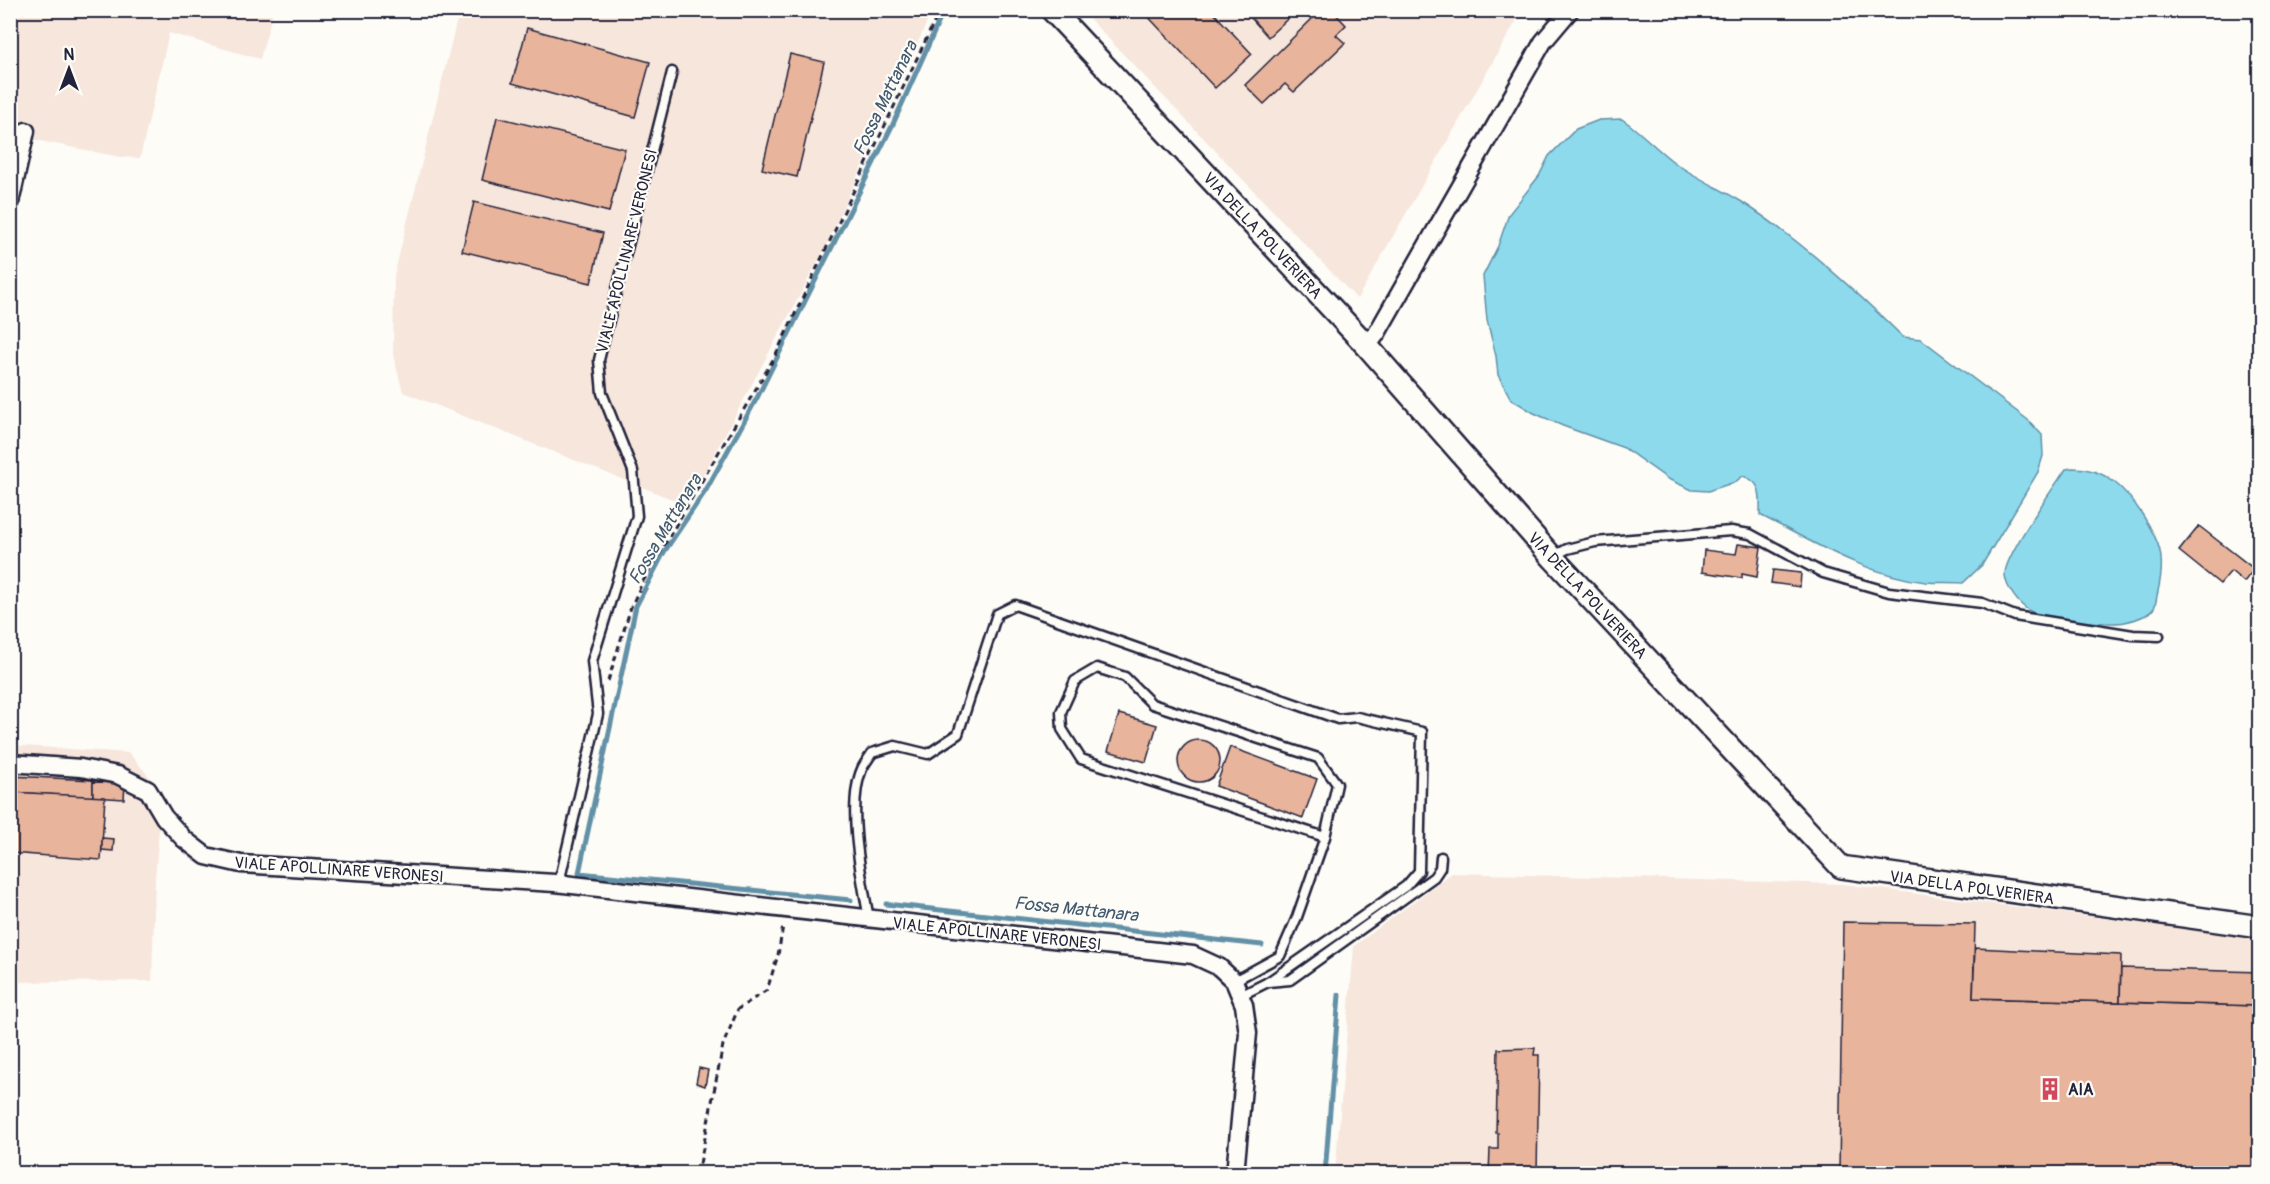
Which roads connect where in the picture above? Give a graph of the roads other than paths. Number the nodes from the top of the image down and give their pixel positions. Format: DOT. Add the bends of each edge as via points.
graph roads {
  1 [pos="1052,10"];
  2 [pos="1570,10"];
  3 [pos="672,72"];
  4 [pos="26,130"];
  5 [pos="10,203"];
  6 [pos="1367,346"];
  7 [pos="1552,557"];
  8 [pos="2159,636"];
  9 [pos="10,763"];
  10 [pos="1325,837"];
  11 [pos="1441,857"];
  12 [pos="558,883"];
  13 [pos="869,919"];
  14 [pos="2259,927"];
  15 [pos="1268,982"];
  16 [pos="1237,988"];
  17 [pos="1235,1173"];
  1 -- 6 [label="street, VIA DELLA POLVERIERA"];
  2 -- 6 [label="street" via="1543,42"];
  3 -- 12 [label="lane, VIALE APOLLINARE VERONESI" via="599,360 602,393 633,471 637,516 592,661 598,714"];
  4 -- 5 [label="street"];
  6 -- 7 [label="street, VIA DELLA POLVERIERA"];
  7 -- 8 [label="lane" via="1595,542 1741,532 1823,573 1888,592 1982,603 2015,616"];
  7 -- 14 [label="street, VIA DELLA POLVERIERA" via="1841,867"];
  9 -- 12 [label="street, VIALE APOLLINARE VERONESI" via="118,775 148,790 164,817 206,856 241,864"];
  10 -- 10 [label="lane" via="1337,784 1318,758 1152,704 1125,677 1097,668 1075,681 1061,712 1062,729 1081,759"];
  10 -- 16 [label="lane" via="1280,956"];
  11 -- 15 [label="lane" via="1434,877 1290,980"];
  12 -- 13 [label="street, VIALE APOLLINARE VERONESI"];
  13 -- 15 [label="lane" via="857,850 856,802 861,770 872,753 895,746 928,754 958,734 997,614 1015,605 1338,719 1357,717 1422,732 1419,871 1406,886"];
  13 -- 16 [label="street, VIALE APOLLINARE VERONESI" via="1193,956 1219,967"];
  15 -- 16 [label="lane"];
  16 -- 17 [label="street" via="1248,1033"];
}
